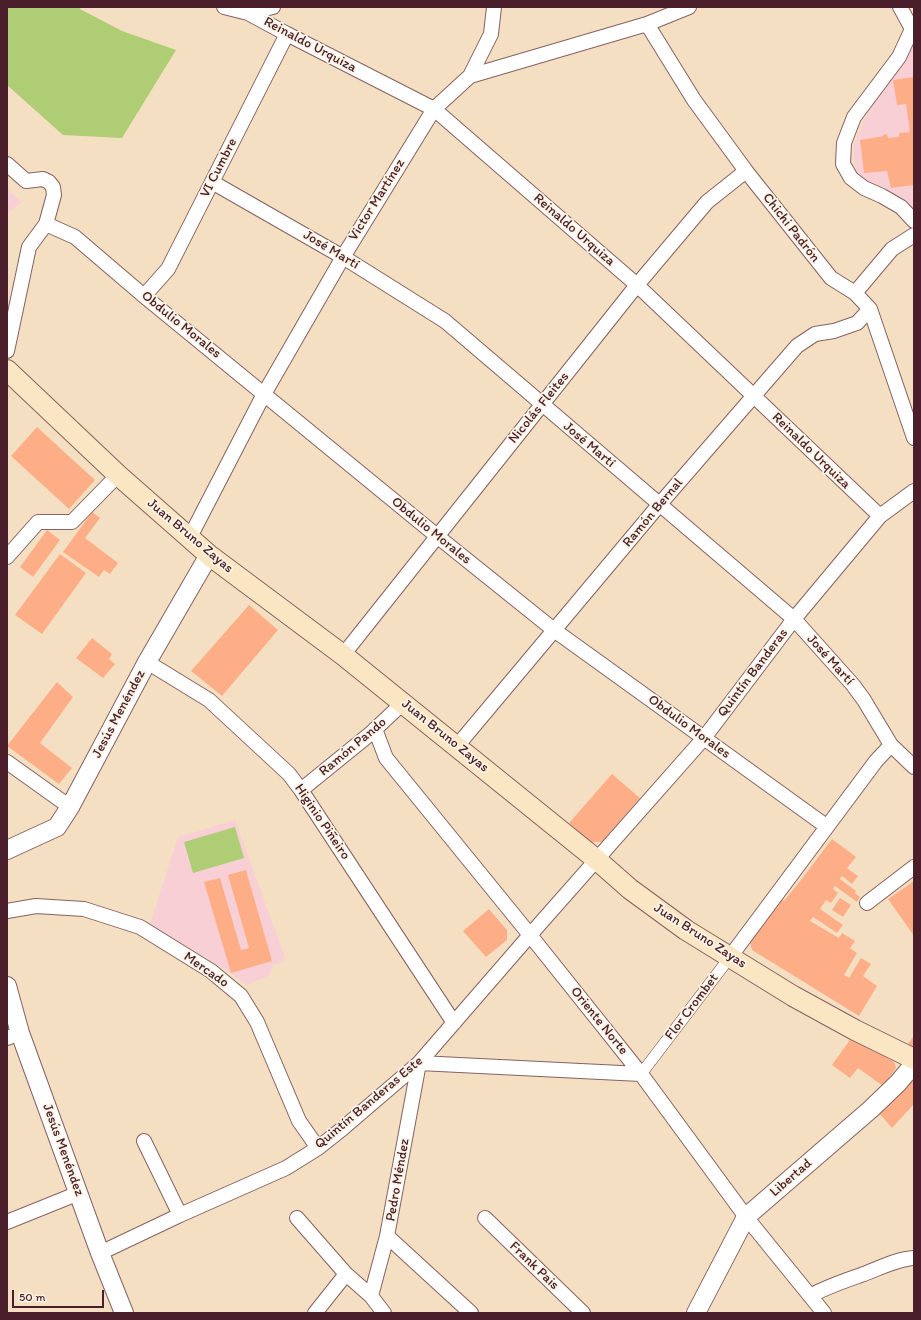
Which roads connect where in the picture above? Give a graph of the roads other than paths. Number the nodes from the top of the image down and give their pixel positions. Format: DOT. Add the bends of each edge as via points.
graph roads {
  1 [pos="224,7"];
  2 [pos="273,7"];
  3 [pos="494,7"];
  4 [pos="689,7"];
  5 [pos="900,7"];
  6 [pos="248,13"];
  7 [pos="647,24"];
  8 [pos="913,29"];
  9 [pos="287,34"];
  10 [pos="470,76"];
  11 [pos="434,109"];
  12 [pos="7,164"];
  13 [pos="746,171"];
  14 [pos="212,182"];
  15 [pos="914,221"];
  16 [pos="46,224"];
  17 [pos="914,235"];
  18 [pos="343,256"];
  19 [pos="637,285"];
  20 [pos="855,293"];
  21 [pos="144,296"];
  22 [pos="870,309"];
  23 [pos="7,351"];
  24 [pos="7,370"];
  25 [pos="264,394"];
  26 [pos="754,396"];
  27 [pos="542,405"];
  28 [pos="914,438"];
  29 [pos="118,475"];
  30 [pos="914,491"];
  31 [pos="659,505"];
  32 [pos="880,516"];
  33 [pos="436,536"];
  34 [pos="190,537"];
  35 [pos="209,555"];
  36 [pos="7,557"];
  37 [pos="794,619"];
  38 [pos="554,630"];
  39 [pos="343,655"];
  40 [pos="146,662"];
  41 [pos="403,703"];
  42 [pos="375,729"];
  43 [pos="704,738"];
  44 [pos="891,745"];
  45 [pos="457,746"];
  46 [pos="7,762"];
  47 [pos="914,767"];
  48 [pos="301,790"];
  49 [pos="70,807"];
  50 [pos="826,826"];
  51 [pos="7,850"];
  52 [pos="597,860"];
  53 [pos="914,867"];
  54 [pos="867,903"];
  55 [pos="7,911"];
  56 [pos="530,934"];
  57 [pos="730,957"];
  58 [pos="7,986"];
  59 [pos="454,1023"];
  60 [pos="14,1036"];
  61 [pos="914,1059"];
  62 [pos="419,1063"];
  63 [pos="914,1064"];
  64 [pos="641,1074"];
  65 [pos="144,1141"];
  66 [pos="318,1148"];
  67 [pos="79,1194"];
  68 [pos="180,1215"];
  69 [pos="746,1217"];
  70 [pos="297,1218"];
  71 [pos="485,1218"];
  72 [pos="7,1222"];
  73 [pos="388,1236"];
  74 [pos="100,1253"];
  75 [pos="914,1258"];
  76 [pos="346,1274"];
  77 [pos="371,1296"];
  78 [pos="810,1296"];
  79 [pos="124,1313"];
  80 [pos="315,1313"];
  81 [pos="384,1313"];
  82 [pos="471,1313"];
  83 [pos="583,1313"];
  84 [pos="696,1313"];
  85 [pos="824,1313"];
  1 -- 6 [label="street, Reinaldo Urquiza"];
  2 -- 6 [label="street"];
  3 -- 10 [label="street" via="491,34"];
  4 -- 7 [label="street, Victor Martínez"];
  5 -- 8 [label="street"];
  6 -- 9 [label="street, Reinaldo Urquiza"];
  7 -- 10 [label="street, Victor Martínez"];
  7 -- 13 [label="street, Chichi Padrón" via="694,100"];
  8 -- 15 [label="street" via="899,57 854,118 844,143 844,164 851,178 864,188 901,207"];
  9 -- 11 [label="street, Reinaldo Urquiza"];
  9 -- 14 [label="street, VI Cumbre"];
  10 -- 11 [label="street, Victor Martínez"];
  11 -- 18 [label="street, Victor Martínez"];
  11 -- 19 [label="street, Reinaldo Urquiza"];
  12 -- 16 [label="street" via="22,180 28,182 43,179 53,187 54,195"];
  13 -- 19 [label="street, Nicolás Fleites" via="707,202"];
  13 -- 20 [label="street, Chichi Padrón" via="831,278"];
  14 -- 18 [label="street, José Martí"];
  14 -- 21 [label="street, VI Cumbre" via="168,269"];
  16 -- 21 [label="street, Obdulio Morales" via="75,237"];
  16 -- 23 [label="street" via="29,247"];
  17 -- 20 [label="street" via="892,250"];
  18 -- 25 [label="street, Victor Martínez"];
  18 -- 27 [label="street, José Martí" via="444,321"];
  19 -- 26 [label="street, Reinaldo Urquiza"];
  19 -- 27 [label="street, Nicolás Fleites"];
  20 -- 22 [label="street, Chichi Padrón"];
  21 -- 25 [label="street, Obdulio Morales"];
  22 -- 26 [label="street, Ramón Bernal" via="857,323 815,334 797,346"];
  22 -- 28 [label="street, Chichi Padrón"];
  24 -- 29 [label="main road, Juan Bruno Zayas"];
  25 -- 33 [label="street, Obdulio Morales"];
  25 -- 34 [label="street, Victor Martínez"];
  26 -- 31 [label="street, Ramón Bernal"];
  26 -- 32 [label="street, Reinaldo Urquiza"];
  27 -- 31 [label="street, José Martí"];
  27 -- 33 [label="street, Nicolás Fleites"];
  29 -- 34 [label="main road, Juan Bruno Zayas"];
  29 -- 36 [label="street" via="72,522 38,522"];
  30 -- 32 [label="street, Quintín Banderas"];
  31 -- 37 [label="street, José Martí"];
  31 -- 38 [label="street, Ramón Bernal"];
  32 -- 37 [label="street, Quintín Banderas"];
  33 -- 38 [label="street, Obdulio Morales"];
  33 -- 39 [label="street, Nicolás Fleites"];
  34 -- 35 [label="main road, Juan Bruno Zayas"];
  35 -- 39 [label="main road, Juan Bruno Zayas"];
  35 -- 40 [label="street, Jesús Menéndez"];
  37 -- 43 [label="street, Quintín Banderas"];
  37 -- 44 [label="street, José Martí" via="853,685"];
  38 -- 43 [label="street, Obdulio Morales"];
  38 -- 45 [label="street, Ramón Bernal"];
  39 -- 41 [label="main road, Juan Bruno Zayas"];
  40 -- 48 [label="street, Higinio Piñeiro" via="209,700 289,774"];
  40 -- 49 [label="street, Jesús Menéndez"];
  41 -- 42 [label="street, Ramón Pando"];
  41 -- 45 [label="main road, Juan Bruno Zayas"];
  42 -- 48 [label="street, Ramón Pando"];
  42 -- 56 [label="street, Oriente Norte" via="386,758"];
  43 -- 50 [label="street, Obdulio Morales"];
  43 -- 52 [label="street, Quintín Banderas"];
  44 -- 47 [label="street, José Martí"];
  44 -- 50 [label="street, Flor Crombet"];
  45 -- 52 [label="main road, Juan Bruno Zayas"];
  46 -- 49 [label="street"];
  48 -- 59 [label="street, Higinio Piñeiro"];
  49 -- 51 [label="street, Jesús Menéndez" via="57,827"];
  50 -- 57 [label="street, Flor Crombet"];
  52 -- 56 [label="street, Quintín Banderas Este"];
  52 -- 57 [label="main road, Juan Bruno Zayas" via="686,930"];
  53 -- 54 [label="street"];
  55 -- 66 [label="street, Mercado" via="36,906 84,909 140,927 211,971 241,996 253,1015 299,1121"];
  56 -- 59 [label="street, Quintín Banderas Este"];
  56 -- 64 [label="street, Oriente Norte"];
  57 -- 61 [label="main road, Juan Bruno Zayas" via="848,1026"];
  57 -- 64 [label="street, Flor Crombet"];
  58 -- 60 [label="street, Jesús Menéndez"];
  59 -- 62 [label="street, Quintín Banderas Este"];
  60 -- 67 [label="street, Jesús Menéndez"];
  62 -- 64 [label="street"];
  62 -- 66 [label="street, Quintín Banderas Este"];
  62 -- 73 [label="street, Pedro Méndez"];
  63 -- 69 [label="street, Libertad" via="871,1109"];
  64 -- 69 [label="street, Oriente Norte"];
  65 -- 68 [label="street"];
  66 -- 68 [label="street, Quintín Banderas Este" via="286,1168"];
  67 -- 72 [label="street"];
  67 -- 74 [label="street, Jesús Menéndez"];
  68 -- 74 [label="street, Quintín Banderas Este"];
  69 -- 78 [label="street, Oriente Norte"];
  69 -- 84 [label="street, Libertad"];
  70 -- 76 [label="street"];
  71 -- 83 [label="street, Frank Pais"];
  73 -- 77 [label="street, Pedro Méndez"];
  73 -- 82 [label="street"];
  74 -- 79 [label="street, Jesús Menéndez"];
  75 -- 78 [label="street" via="886,1266"];
  76 -- 77 [label="street"];
  76 -- 80 [label="street"];
  77 -- 81 [label="street"];
  78 -- 85 [label="street, Oriente Norte"];
}
